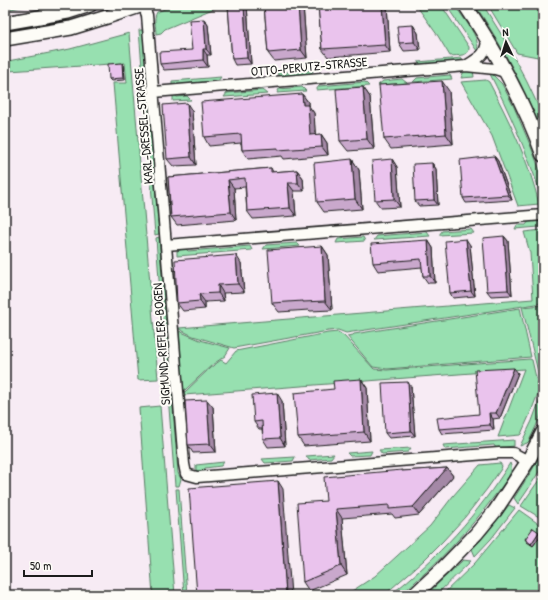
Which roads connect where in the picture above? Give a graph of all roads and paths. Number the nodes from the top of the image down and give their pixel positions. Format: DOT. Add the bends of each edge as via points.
graph roads {
  1 [pos="90,5"];
  2 [pos="143,5"];
  3 [pos="465,5"];
  4 [pos="5,23"];
  5 [pos="5,39"];
  6 [pos="487,40"];
  7 [pos="466,66"];
  8 [pos="505,72"];
  9 [pos="154,92"];
  10 [pos="543,155"];
  11 [pos="543,215"];
  12 [pos="166,245"];
  13 [pos="543,432"];
  14 [pos="528,461"];
  15 [pos="414,595"];
  1 -- 4 [label="main road" via="68,12"];
  2 -- 5 [label="main road" via="70,28"];
  2 -- 9 [label="street, KARL-DRESSEL-STRASSE" via="147,15"];
  3 -- 6 [label="main road"];
  6 -- 7 [label="street" via="483,54"];
  6 -- 8 [label="main road"];
  7 -- 8 [label="street, OTTO-PERUTZ-STRASSE"];
  7 -- 9 [label="street, OTTO-PERUTZ-STRASSE"];
  8 -- 10 [label="main road"];
  9 -- 12 [label="street, KARL-DRESSEL-STRASSE"];
  11 -- 12 [label="street"];
  12 -- 14 [label="street, SIGMUND-RIEFLER-BOGEN" via="186,474 197,477 499,453 513,453"];
  13 -- 14 [label="main road"];
  14 -- 15 [label="main road" via="476,534"];
}
